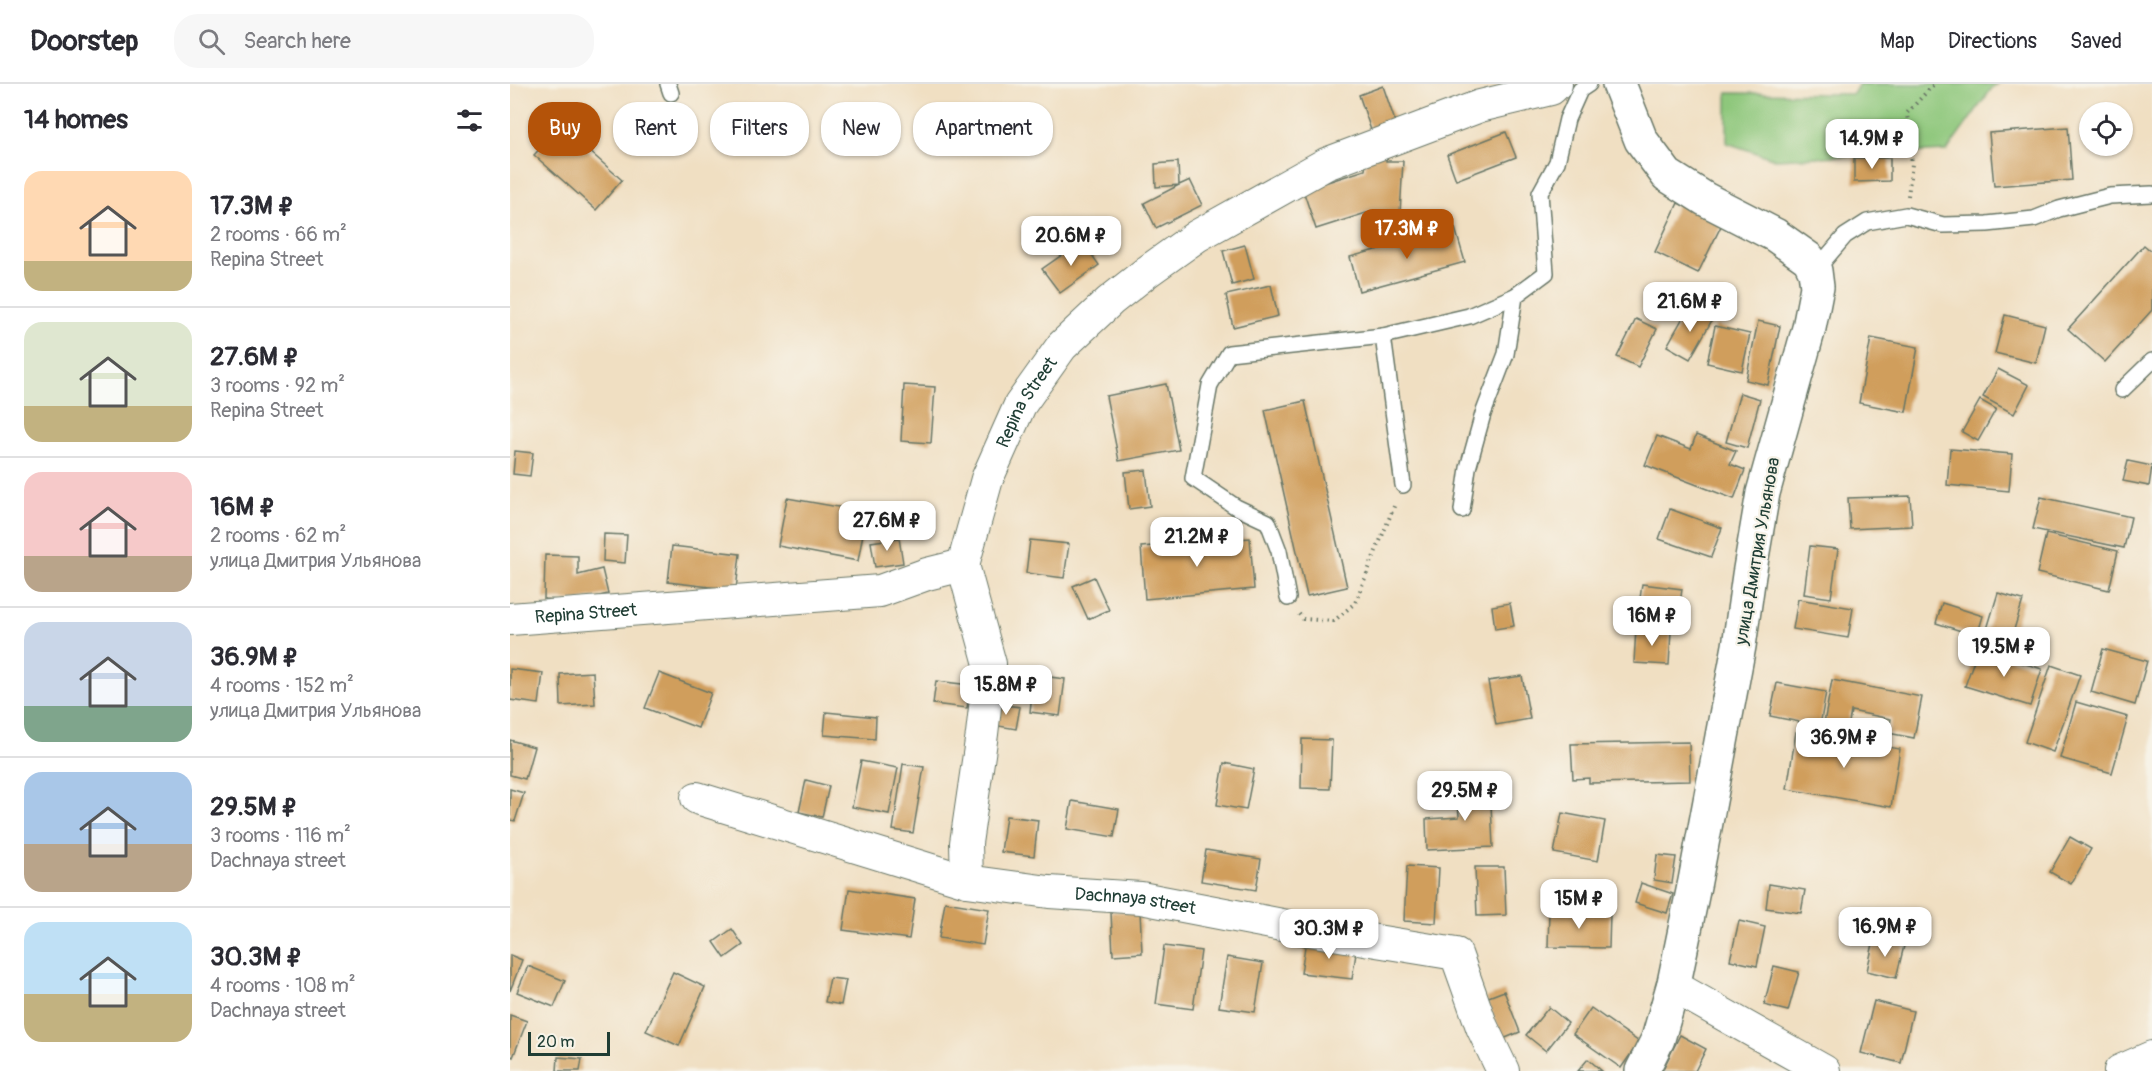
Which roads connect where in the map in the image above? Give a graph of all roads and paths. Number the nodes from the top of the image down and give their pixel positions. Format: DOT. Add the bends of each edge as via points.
graph roads {
  1 [pos="1556,84"];
  2 [pos="1590,84"];
  3 [pos="1619,84"];
  4 [pos="1934,84"];
  5 [pos="2152,194"];
  6 [pos="1906,215"];
  7 [pos="1815,271"];
  8 [pos="1515,296"];
  9 [pos="1383,336"];
  10 [pos="2152,361"];
  11 [pos="2122,390"];
  12 [pos="1402,485"];
  13 [pos="1462,510"];
  14 [pos="963,565"];
  15 [pos="1288,598"];
  16 [pos="510,619"];
  17 [pos="697,798"];
  18 [pos="967,881"];
  19 [pos="1673,986"];
  20 [pos="2152,1057"];
  21 [pos="1503,1071"];
  22 [pos="1642,1071"];
  23 [pos="1824,1071"];
  24 [pos="2120,1071"];
  1 -- 14 [label="street, Repina Street" via="1551,89 1480,106 1326,164 1197,236 1133,283 1062,346 1020,405 987,480"];
  2 -- 8 [label="lane" via="1580,90 1567,119 1557,162 1540,193 1545,273"];
  3 -- 7 [label="street" via="1641,140 1667,174 1705,199 1775,235 1809,259"];
  4 -- 6 [label="path" via="1907,113 1912,164"];
  5 -- 6 [label="lane" via="2110,196 2034,219 1987,224 1943,225"];
  6 -- 7 [label="lane" via="1867,222 1845,236"];
  7 -- 19 [label="street, улица Дмитрия Ульянова" via="1817,286 1809,328 1764,493 1739,646"];
  8 -- 9 [label="lane" via="1469,316"];
  8 -- 13 [label="lane" via="1506,354 1483,414 1468,468"];
  9 -- 12 [label="lane"];
  9 -- 15 [label="lane" via="1229,353 1210,385 1193,478 1236,507 1268,522 1279,551"];
  10 -- 11 [label="lane"];
  12 -- 15 [label="path" via="1355,603 1334,621 1303,619"];
  14 -- 16 [label="street, Repina Street" via="880,591"];
  14 -- 18 [label="street" via="990,664 966,843"];
  17 -- 18 [label="street, Dachnaya street"];
  18 -- 21 [label="street, Dachnaya street" via="1141,898 1456,954 1482,1027"];
  19 -- 22 [label="street, улица Дмитрия Ульянова" via="1658,1039"];
  19 -- 23 [label="street"];
  20 -- 24 [label="street"];
}
